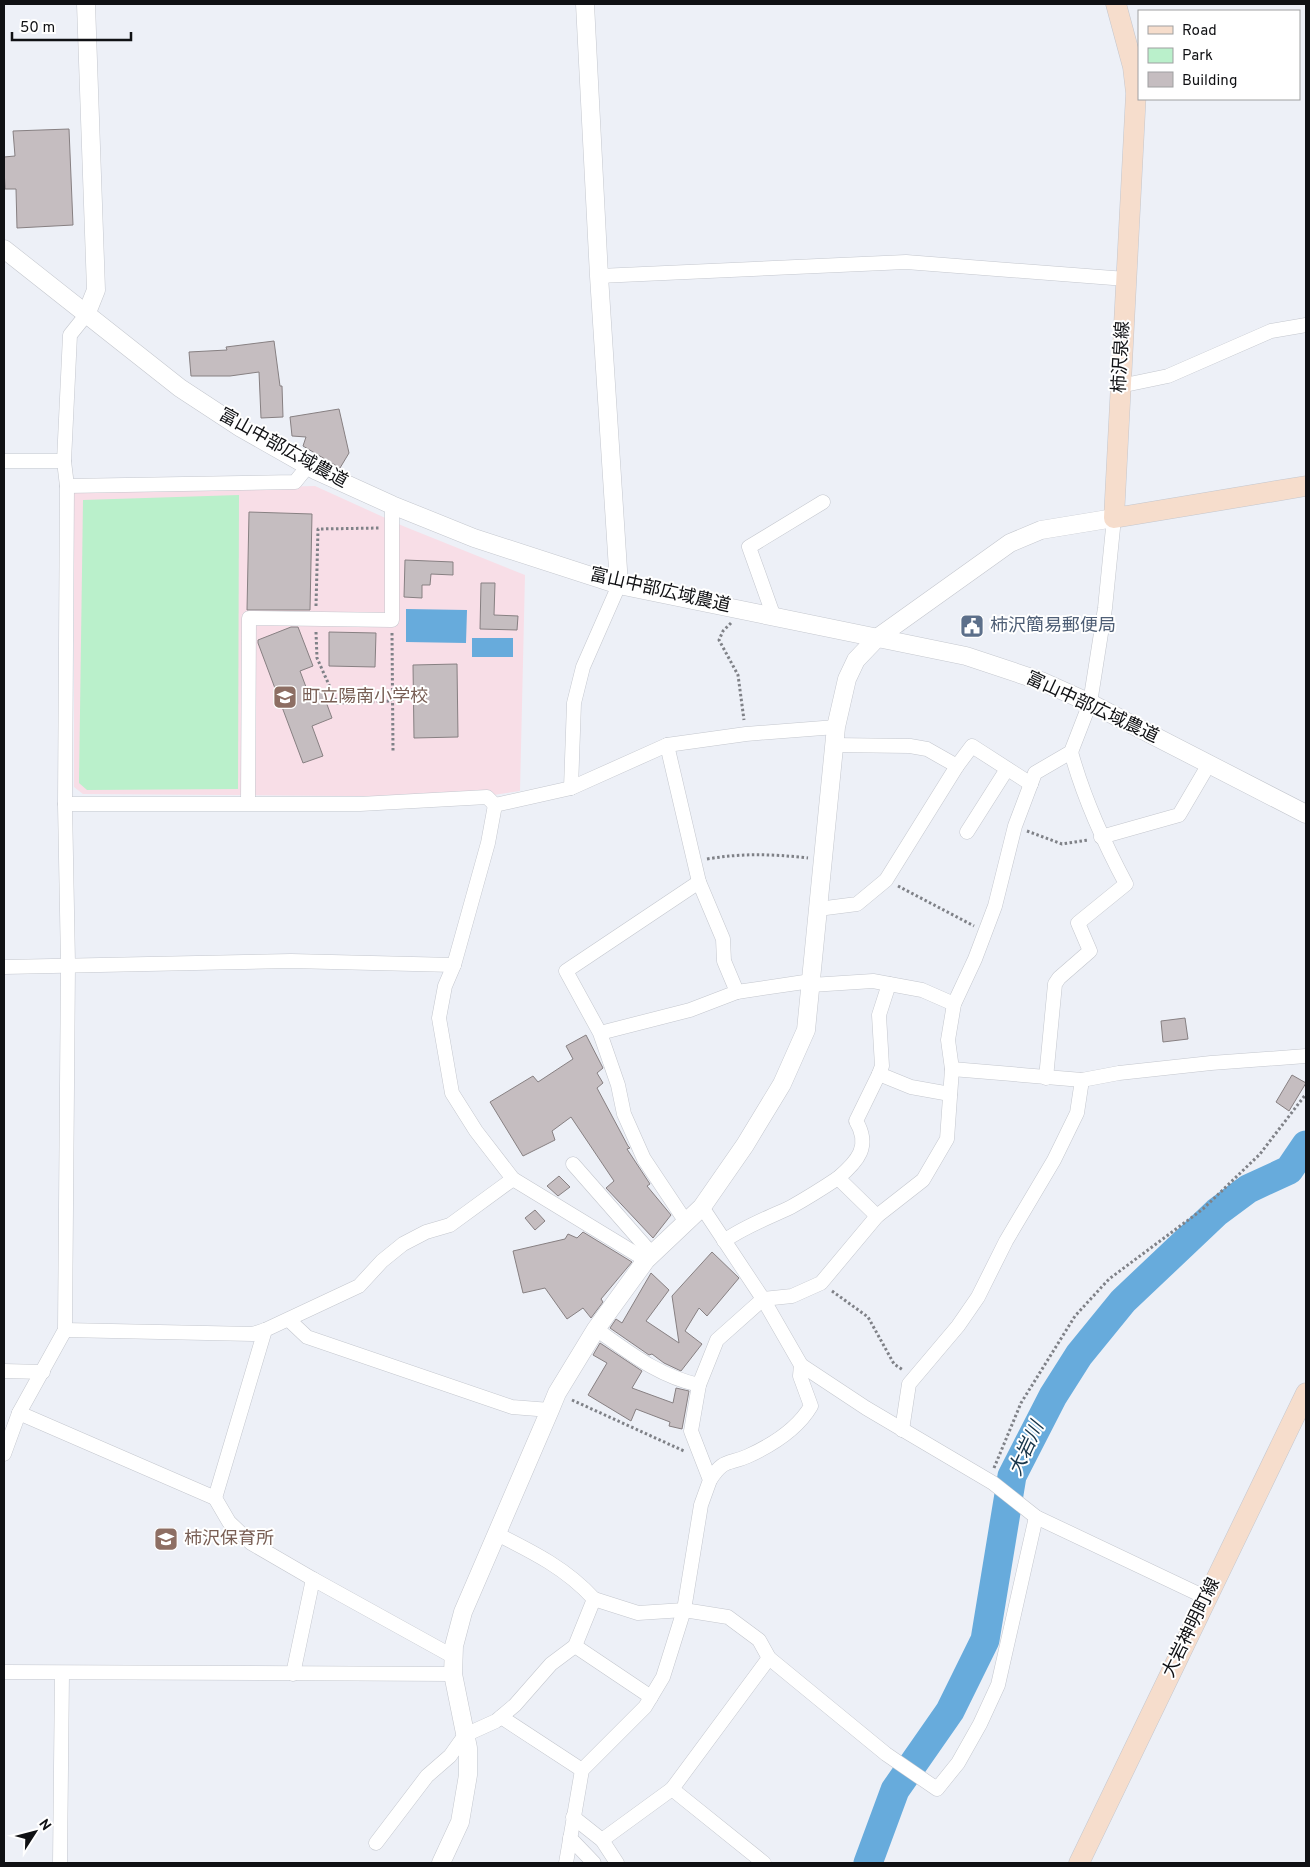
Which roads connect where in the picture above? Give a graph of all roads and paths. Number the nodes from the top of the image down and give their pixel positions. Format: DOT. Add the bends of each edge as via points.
graph roads {
  1 [pos="86,4"];
  2 [pos="585,4"];
  3 [pos="1116,4"];
  4 [pos="4,249"];
  5 [pos="599,276"];
  6 [pos="1126,279"];
  7 [pos="86,315"];
  8 [pos="1306,325"];
  9 [pos="1120,386"];
  10 [pos="64,460"];
  11 [pos="4,461"];
  12 [pos="308,466"];
  13 [pos="66,486"];
  14 [pos="1306,486"];
  15 [pos="823,502"];
  16 [pos="392,505"];
  17 [pos="1114,518"];
  18 [pos="391,528"];
  19 [pos="619,585"];
  20 [pos="744,611"];
  21 [pos="774,617"];
  22 [pos="316,619"];
  23 [pos="392,620"];
  24 [pos="877,638"];
  25 [pos="392,701"];
  26 [pos="1090,703"];
  27 [pos="836,727"];
  28 [pos="746,734"];
  29 [pos="667,745"];
  30 [pos="834,745"];
  31 [pos="393,751"];
  32 [pos="1071,752"];
  33 [pos="1208,764"];
  34 [pos="957,766"];
  35 [pos="1007,769"];
  36 [pos="1031,784"];
  37 [pos="571,788"];
  38 [pos="248,803"];
  39 [pos="65,804"];
  40 [pos="495,806"];
  41 [pos="1306,814"];
  42 [pos="1015,826"];
  43 [pos="967,832"];
  44 [pos="1101,837"];
  45 [pos="823,860"];
  46 [pos="694,861"];
  47 [pos="886,880"];
  48 [pos="699,882"];
  49 [pos="818,909"];
  50 [pos="985,932"];
  51 [pos="68,964"];
  52 [pos="454,965"];
  53 [pos="4,967"];
  54 [pos="811,983"];
  55 [pos="888,984"];
  56 [pos="738,992"];
  57 [pos="954,1004"];
  58 [pos="600,1033"];
  59 [pos="1306,1056"];
  60 [pos="952,1069"];
  61 [pos="878,1074"];
  62 [pos="1046,1078"];
  63 [pos="1082,1080"];
  64 [pos="950,1094"];
  65 [pos="1306,1094"];
  66 [pos="573,1164"];
  67 [pos="838,1178"];
  68 [pos="513,1179"];
  69 [pos="702,1207"];
  70 [pos="877,1216"];
  71 [pos="686,1222"];
  72 [pos="724,1241"];
  73 [pos="649,1257"];
  74 [pos="821,1283"];
  75 [pos="763,1299"];
  76 [pos="289,1320"];
  77 [pos="596,1329"];
  78 [pos="65,1330"];
  79 [pos="265,1330"];
  80 [pos="801,1365"];
  81 [pos="4,1371"];
  82 [pos="43,1372"];
  83 [pos="914,1378"];
  84 [pos="699,1385"];
  85 [pos="557,1393"];
  86 [pos="1306,1393"];
  87 [pos="550,1410"];
  88 [pos="19,1413"];
  89 [pos="902,1430"];
  90 [pos="4,1454"];
  91 [pos="701,1459"];
  92 [pos="710,1480"];
  93 [pos="991,1482"];
  94 [pos="214,1498"];
  95 [pos="1036,1517"];
  96 [pos="497,1534"];
  97 [pos="312,1579"];
  98 [pos="1207,1598"];
  99 [pos="594,1600"];
  100 [pos="684,1610"];
  101 [pos="574,1646"];
  102 [pos="454,1657"];
  103 [pos="769,1658"];
  104 [pos="4,1672"];
  105 [pos="62,1673"];
  106 [pos="293,1674"];
  107 [pos="453,1674"];
  108 [pos="651,1697"];
  109 [pos="501,1716"];
  110 [pos="465,1734"];
  111 [pos="582,1770"];
  112 [pos="672,1789"];
  113 [pos="573,1817"];
  114 [pos="570,1838"];
  115 [pos="602,1840"];
  116 [pos="376,1842"];
  117 [pos="60,1863"];
  118 [pos="441,1863"];
  119 [pos="566,1863"];
  120 [pos="594,1863"];
  121 [pos="617,1863"];
  122 [pos="764,1863"];
  123 [pos="1081,1863"];
  1 -- 7 [label="street" via="96,290"];
  2 -- 5 [label="street"];
  3 -- 6 [label="main road, 柿沢泉線" via="1133,67 1136,93"];
  4 -- 7 [label="street, 富山中部広域農道"];
  5 -- 6 [label="street" via="906,262"];
  5 -- 19 [label="street"];
  6 -- 9 [label="main road, 柿沢泉線"];
  7 -- 10 [label="street" via="70,334"];
  7 -- 12 [label="street, 富山中部広域農道" via="180,388"];
  8 -- 9 [label="street" via="1271,331 1168,376"];
  9 -- 17 [label="main road, 柿沢泉線"];
  10 -- 11 [label="street"];
  10 -- 13 [label="street"];
  12 -- 13 [label="street" via="295,482"];
  12 -- 16 [label="street, 富山中部広域農道"];
  13 -- 39 [label="street"];
  14 -- 17 [label="main road"];
  15 -- 21 [label="street" via="749,547"];
  16 -- 18 [label="street"];
  16 -- 19 [label="street, 富山中部広域農道" via="474,538"];
  17 -- 24 [label="street" via="1041,530 1010,543"];
  17 -- 26 [label="street" via="1105,608"];
  18 -- 22 [label="path" via="318,529"];
  18 -- 23 [label="street"];
  19 -- 20 [label="street, 富山中部広域農道"];
  19 -- 37 [label="street" via="583,667 574,703"];
  20 -- 21 [label="street, 富山中部広域農道"];
  20 -- 28 [label="path" via="723,631 719,640 738,676"];
  21 -- 24 [label="street, 富山中部広域農道"];
  22 -- 23 [label="street"];
  22 -- 25 [label="path" via="317,658 337,703"];
  22 -- 38 [label="street" via="249,618"];
  23 -- 25 [label="path"];
  24 -- 26 [label="street, 富山中部広域農道" via="966,656 1041,681"];
  24 -- 27 [label="street" via="856,660 847,679"];
  25 -- 31 [label="path"];
  26 -- 32 [label="street"];
  26 -- 33 [label="street, 富山中部広域農道"];
  27 -- 28 [label="street"];
  27 -- 30 [label="street"];
  28 -- 29 [label="street"];
  29 -- 37 [label="street"];
  29 -- 46 [label="street"];
  30 -- 34 [label="street" via="910,746 927,749"];
  30 -- 45 [label="street"];
  32 -- 36 [label="street" via="1035,773"];
  32 -- 44 [label="street"];
  33 -- 41 [label="street, 富山中部広域農道"];
  33 -- 44 [label="street" via="1179,815"];
  34 -- 35 [label="street" via="972,746"];
  34 -- 47 [label="street"];
  35 -- 36 [label="street"];
  35 -- 43 [label="street"];
  36 -- 42 [label="street"];
  37 -- 40 [label="street"];
  38 -- 39 [label="street"];
  38 -- 40 [label="street" via="360,804 487,798"];
  39 -- 51 [label="street"];
  40 -- 52 [label="street"];
  42 -- 44 [label="path" via="1062,844"];
  42 -- 50 [label="street" via="995,906"];
  44 -- 62 [label="street" via="1126,884 1078,923 1090,951 1055,984"];
  45 -- 46 [label="path" via="738,854"];
  45 -- 49 [label="street"];
  46 -- 48 [label="street"];
  47 -- 49 [label="street" via="857,904"];
  47 -- 50 [label="path"];
  48 -- 56 [label="street" via="723,940 724,961"];
  48 -- 58 [label="street" via="566,971"];
  49 -- 54 [label="street"];
  50 -- 57 [label="street"];
  51 -- 52 [label="street" via="291,961"];
  51 -- 53 [label="street"];
  51 -- 78 [label="street"];
  52 -- 68 [label="street" via="445,986 439,1018 452,1093"];
  54 -- 55 [label="street" via="873,981"];
  54 -- 56 [label="street"];
  54 -- 69 [label="street" via="806,1030 782,1084"];
  55 -- 57 [label="street" via="922,990"];
  55 -- 61 [label="street" via="879,1015 882,1066"];
  56 -- 58 [label="street" via="690,1010"];
  57 -- 60 [label="street" via="948,1040"];
  58 -- 71 [label="street" via="614,1070 624,1114 644,1159"];
  59 -- 63 [label="street" via="1165,1068"];
  60 -- 62 [label="street"];
  60 -- 64 [label="street"];
  61 -- 64 [label="street" via="911,1088"];
  61 -- 67 [label="street" via="856,1121 864,1144 861,1153"];
  62 -- 63 [label="street"];
  63 -- 83 [label="street" via="1077,1113 978,1297"];
  64 -- 70 [label="street" via="947,1139 935,1163 923,1180"];
  65 -- 93 [label="path" via="1260,1154 1203,1209 1109,1279 1075,1316 1021,1403"];
  66 -- 73 [label="street"];
  67 -- 70 [label="street"];
  67 -- 72 [label="street" via="794,1205 744,1227"];
  68 -- 73 [label="street"];
  68 -- 76 [label="street" via="450,1225 426,1232 403,1244 359,1286"];
  69 -- 71 [label="street"];
  69 -- 72 [label="street"];
  70 -- 74 [label="street"];
  71 -- 73 [label="street"];
  72 -- 75 [label="street"];
  73 -- 77 [label="street"];
  74 -- 75 [label="street" via="792,1296"];
  74 -- 83 [label="path" via="868,1318 894,1364"];
  75 -- 80 [label="street"];
  75 -- 84 [label="street" via="717,1340"];
  76 -- 79 [label="street"];
  76 -- 87 [label="street" via="316,1341 512,1407"];
  77 -- 84 [label="street" via="652,1368 676,1380"];
  77 -- 85 [label="street"];
  78 -- 79 [label="street" via="253,1334"];
  78 -- 82 [label="street"];
  79 -- 94 [label="street"];
  80 -- 89 [label="street"];
  80 -- 92 [label="street" via="800,1376 811,1406 806,1414 793,1429 763,1450 728,1461"];
  81 -- 82 [label="street"];
  82 -- 88 [label="street"];
  83 -- 89 [label="street" via="909,1384"];
  84 -- 91 [label="street" via="691,1432"];
  85 -- 87 [label="street"];
  85 -- 91 [label="path"];
  86 -- 98 [label="main road, 大岩神明町線"];
  87 -- 96 [label="street"];
  88 -- 90 [label="street"];
  88 -- 94 [label="street"];
  89 -- 93 [label="street"];
  91 -- 92 [label="street"];
  92 -- 100 [label="street" via="701,1505"];
  93 -- 95 [label="street"];
  94 -- 97 [label="street" via="229,1522 251,1542"];
  95 -- 98 [label="street"];
  95 -- 103 [label="street" via="998,1685 958,1763 936,1790 886,1754"];
  96 -- 99 [label="street" via="539,1555 579,1583"];
  96 -- 102 [label="street" via="463,1612"];
  97 -- 102 [label="street"];
  97 -- 106 [label="street"];
  98 -- 123 [label="main road, 大岩神明町線"];
  99 -- 100 [label="street" via="638,1613"];
  99 -- 101 [label="street"];
  100 -- 103 [label="street" via="728,1617 759,1640"];
  100 -- 108 [label="street" via="663,1677"];
  101 -- 108 [label="street"];
  101 -- 109 [label="street" via="551,1664"];
  102 -- 107 [label="street"];
  103 -- 112 [label="street"];
  104 -- 105 [label="street"];
  105 -- 106 [label="street"];
  105 -- 117 [label="street"];
  106 -- 107 [label="street"];
  107 -- 110 [label="street"];
  108 -- 111 [label="street" via="645,1707"];
  109 -- 110 [label="street"];
  109 -- 111 [label="street"];
  110 -- 116 [label="street" via="450,1756 426,1776"];
  110 -- 118 [label="street" via="468,1775 460,1822"];
  111 -- 113 [label="street"];
  112 -- 115 [label="street"];
  112 -- 122 [label="street"];
  113 -- 114 [label="street"];
  113 -- 115 [label="street"];
  114 -- 119 [label="street"];
  114 -- 120 [label="street"];
  115 -- 121 [label="street"];
}
